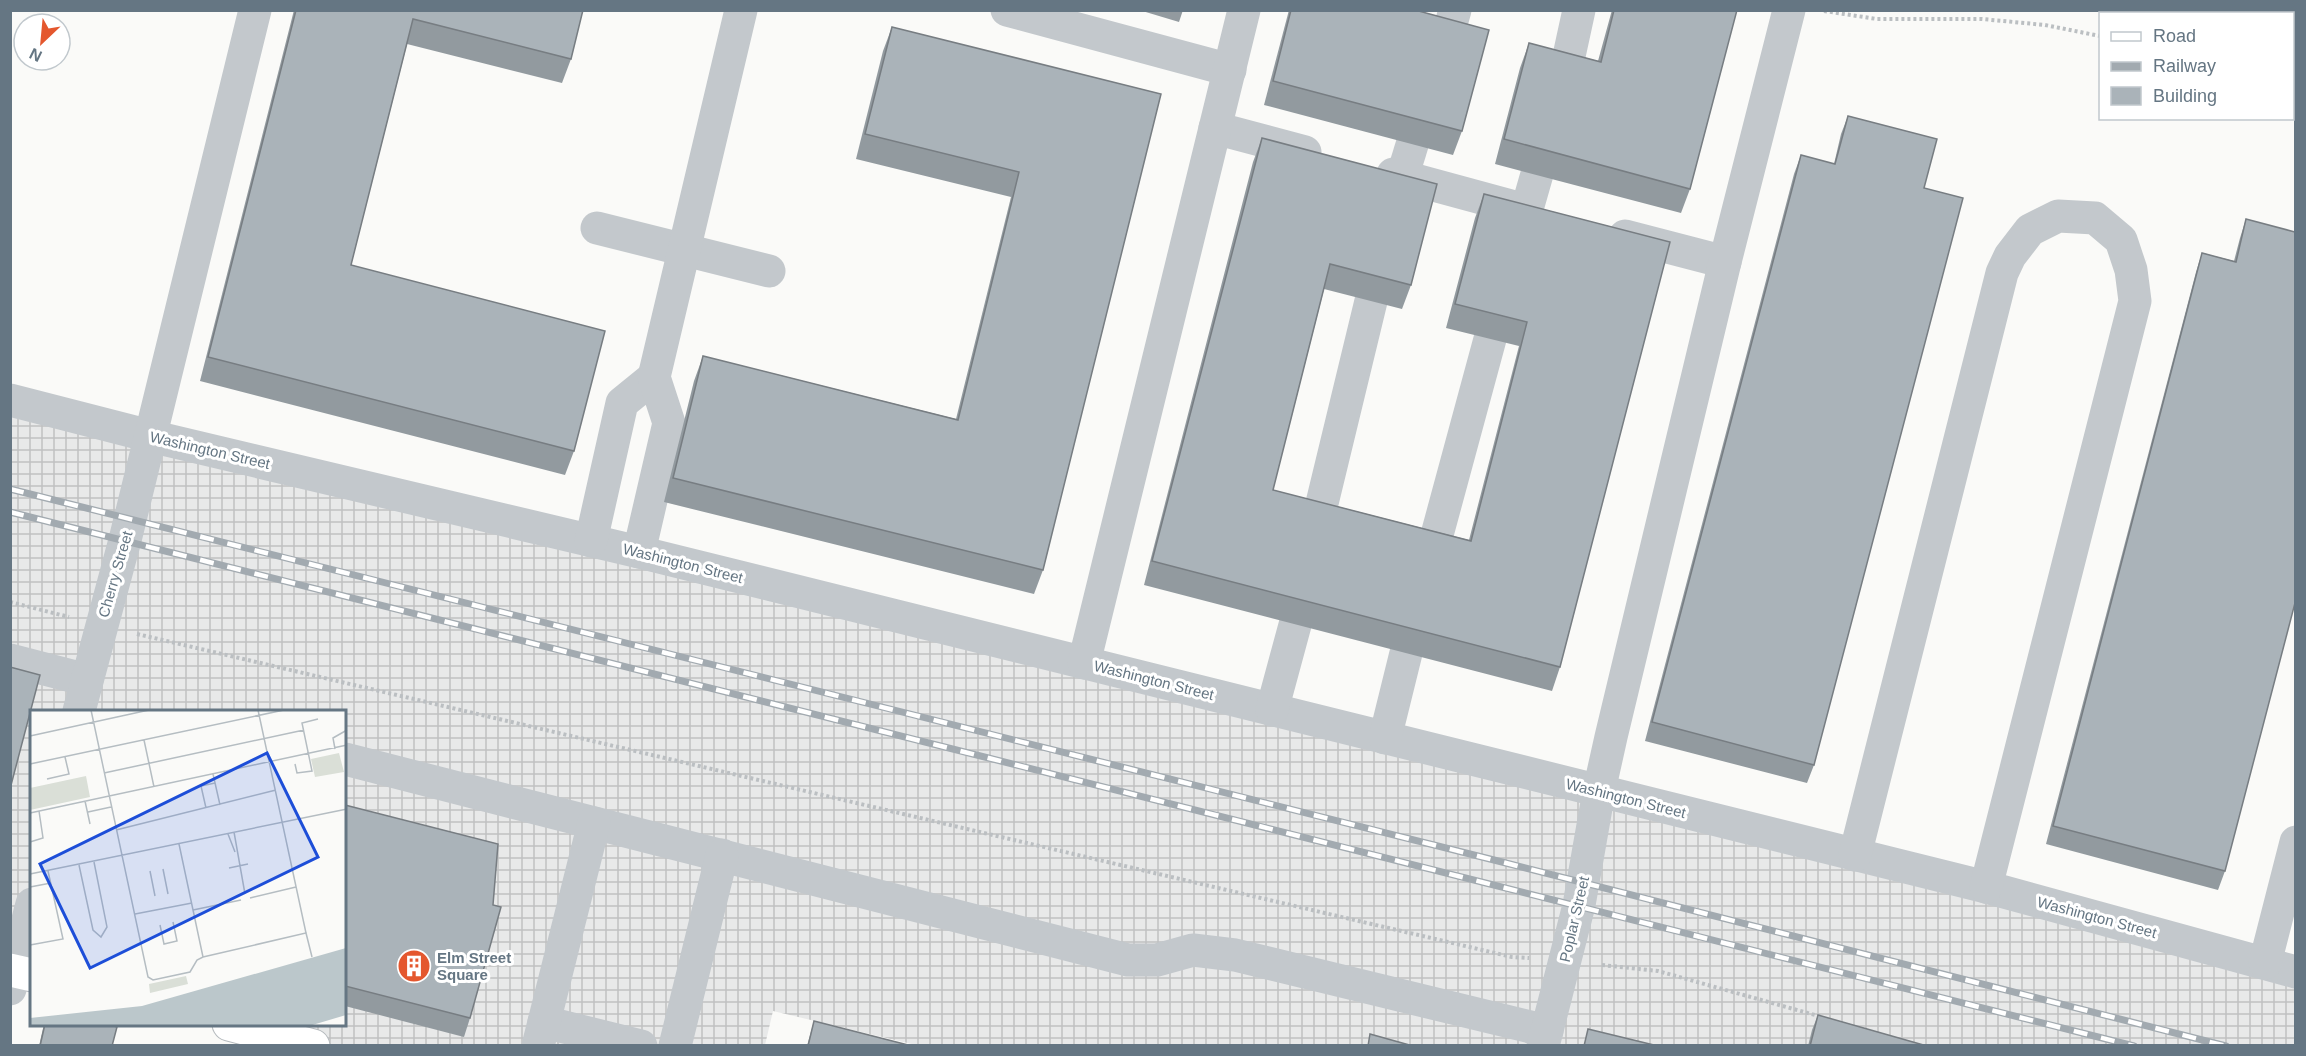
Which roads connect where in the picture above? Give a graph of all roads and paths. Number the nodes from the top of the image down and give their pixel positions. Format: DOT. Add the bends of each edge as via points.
graph roads {
  1 [pos="255,10"];
  2 [pos="741,10"];
  3 [pos="1007,10"];
  4 [pos="1244,10"];
  5 [pos="1455,10"];
  6 [pos="1579,10"];
  7 [pos="1789,10"];
  8 [pos="1821,10"];
  9 [pos="2099,36"];
  10 [pos="1445,45"];
  11 [pos="1230,70"];
  12 [pos="1564,79"];
  13 [pos="1215,128"];
  14 [pos="1412,145"];
  15 [pos="1336,159"];
  16 [pos="1369,168"];
  17 [pos="1537,174"];
  18 [pos="1398,188"];
  19 [pos="1559,219"];
  20 [pos="1523,220"];
  21 [pos="1592,227"];
  22 [pos="597,228"];
  23 [pos="684,250"];
  24 [pos="1725,262"];
  25 [pos="769,271"];
  26 [pos="1371,301"];
  27 [pos="1490,339"];
  28 [pos="654,377"];
  29 [pos="10,400"];
  30 [pos="150,436"];
  31 [pos="1316,528"];
  32 [pos="591,541"];
  33 [pos="639,552"];
  34 [pos="1431,557"];
  35 [pos="10,602"];
  36 [pos="101,625"];
  37 [pos="1295,625"];
  38 [pos="1406,653"];
  39 [pos="10,660"];
  40 [pos="1084,663"];
  41 [pos="87,680"];
  42 [pos="79,710"];
  43 [pos="1272,710"];
  44 [pos="1385,738"];
  45 [pos="346,759"];
  46 [pos="1599,791"];
  47 [pos="594,823"];
  48 [pos="2294,851"];
  49 [pos="722,855"];
  50 [pos="1854,855"];
  51 [pos="1986,887"];
  52 [pos="30,914"];
  53 [pos="1565,961"];
  54 [pos="2280,968"];
  55 [pos="17,976"];
  56 [pos="1832,1020"];
  57 [pos="237,1026"];
  58 [pos="541,1034"];
  59 [pos="1545,1038"];
  60 [pos="313,1046"];
  61 [pos="640,1046"];
  62 [pos="675,1046"];
  1 -- 30 [label="street, Cherry Street"];
  2 -- 23 [label="street"];
  3 -- 11 [label="street"];
  4 -- 11 [label="street"];
  5 -- 10 [label="street"];
  6 -- 12 [label="street"];
  7 -- 24 [label="street, Poplar Street"];
  8 -- 9 [label="path" via="1877,19 1982,19 2045,25"];
  11 -- 13 [label="street"];
  13 -- 15 [label="street"];
  13 -- 40 [label="street"];
  14 -- 18 [label="street"];
  16 -- 18 [label="street"];
  17 -- 20 [label="street"];
  18 -- 20 [label="street"];
  19 -- 20 [label="street"];
  21 -- 24 [label="street"];
  22 -- 23 [label="street"];
  23 -- 25 [label="street"];
  23 -- 28 [label="street"];
  24 -- 46 [label="street, Poplar Street"];
  26 -- 31 [label="street"];
  27 -- 34 [label="street"];
  28 -- 32 [label="street" via="622,403"];
  28 -- 33 [label="street" via="669,423"];
  29 -- 30 [label="street, Washington Street"];
  30 -- 32 [label="street, Washington Street"];
  30 -- 36 [label="street, Cherry Street"];
  32 -- 33 [label="street, Washington Street"];
  33 -- 40 [label="street, Washington Street"];
  35 -- 36 [label="path"];
  36 -- 41 [label="street, Cherry Street"];
  36 -- 53 [label="path" via="1512,957"];
  37 -- 43 [label="street"];
  38 -- 44 [label="street"];
  39 -- 41 [label="street"];
  40 -- 43 [label="street, Washington Street"];
  41 -- 42 [label="street, Cherry Street"];
  43 -- 44 [label="street, Washington Street"];
  44 -- 46 [label="street, Washington Street"];
  45 -- 47 [label="street"];
  46 -- 50 [label="street, Washington Street"];
  46 -- 53 [label="street, Poplar Street" via="1584,882"];
  47 -- 49 [label="street"];
  47 -- 58 [label="street"];
  48 -- 54 [label="street"];
  49 -- 59 [label="street" via="1128,960 1157,960 1193,950 1235,955"];
  49 -- 62 [label="street"];
  50 -- 51 [label="street, Washington Street"];
  50 -- 51 [label="street" via="2002,273 2030,230 2058,216 2095,218 2121,240 2131,270 2135,301"];
  51 -- 54 [label="street, Washington Street"];
  52 -- 55 [label="street"];
  53 -- 56 [label="path" via="1658,971"];
  53 -- 59 [label="street, Poplar Street"];
  57 -- 60 [label="main road"];
  58 -- 61 [label="street"];
}
